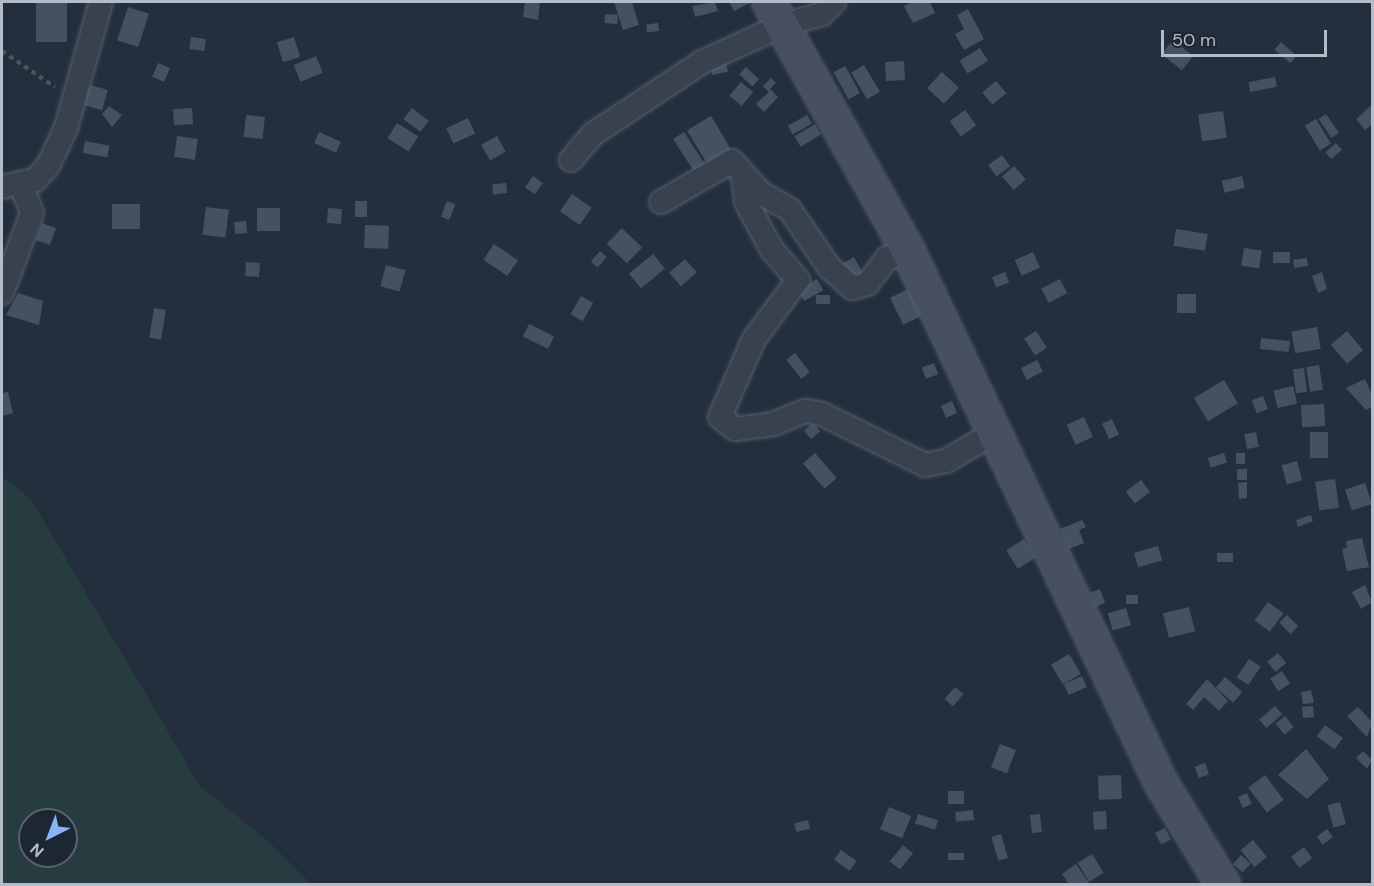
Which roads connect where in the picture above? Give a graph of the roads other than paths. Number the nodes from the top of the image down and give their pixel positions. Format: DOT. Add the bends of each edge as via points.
graph roads {
  1 [pos="101,2"];
  2 [pos="834,2"];
  3 [pos="776,13"];
  4 [pos="571,160"];
  5 [pos="743,176"];
  6 [pos="11,186"];
  7 [pos="661,202"];
  8 [pos="909,253"];
  9 [pos="2,293"];
  10 [pos="994,433"];
  11 [pos="1223,885"];
  1 -- 6 [label="street" via="74,98 48,166 35,180"];
  2 -- 3 [label="street" via="822,14"];
  3 -- 4 [label="street" via="593,134"];
  3 -- 8 [label="street"];
  5 -- 7 [label="street" via="728,161"];
  5 -- 8 [label="street" via="790,210 829,267 852,288 867,284 887,258"];
  5 -- 10 [label="street" via="746,202 772,250 798,280 754,339 720,417 735,429 773,424 806,411 822,414 925,465 946,461"];
  6 -- 9 [label="street" via="32,213"];
  8 -- 10 [label="street"];
  10 -- 11 [label="street" via="1161,783"];
}
